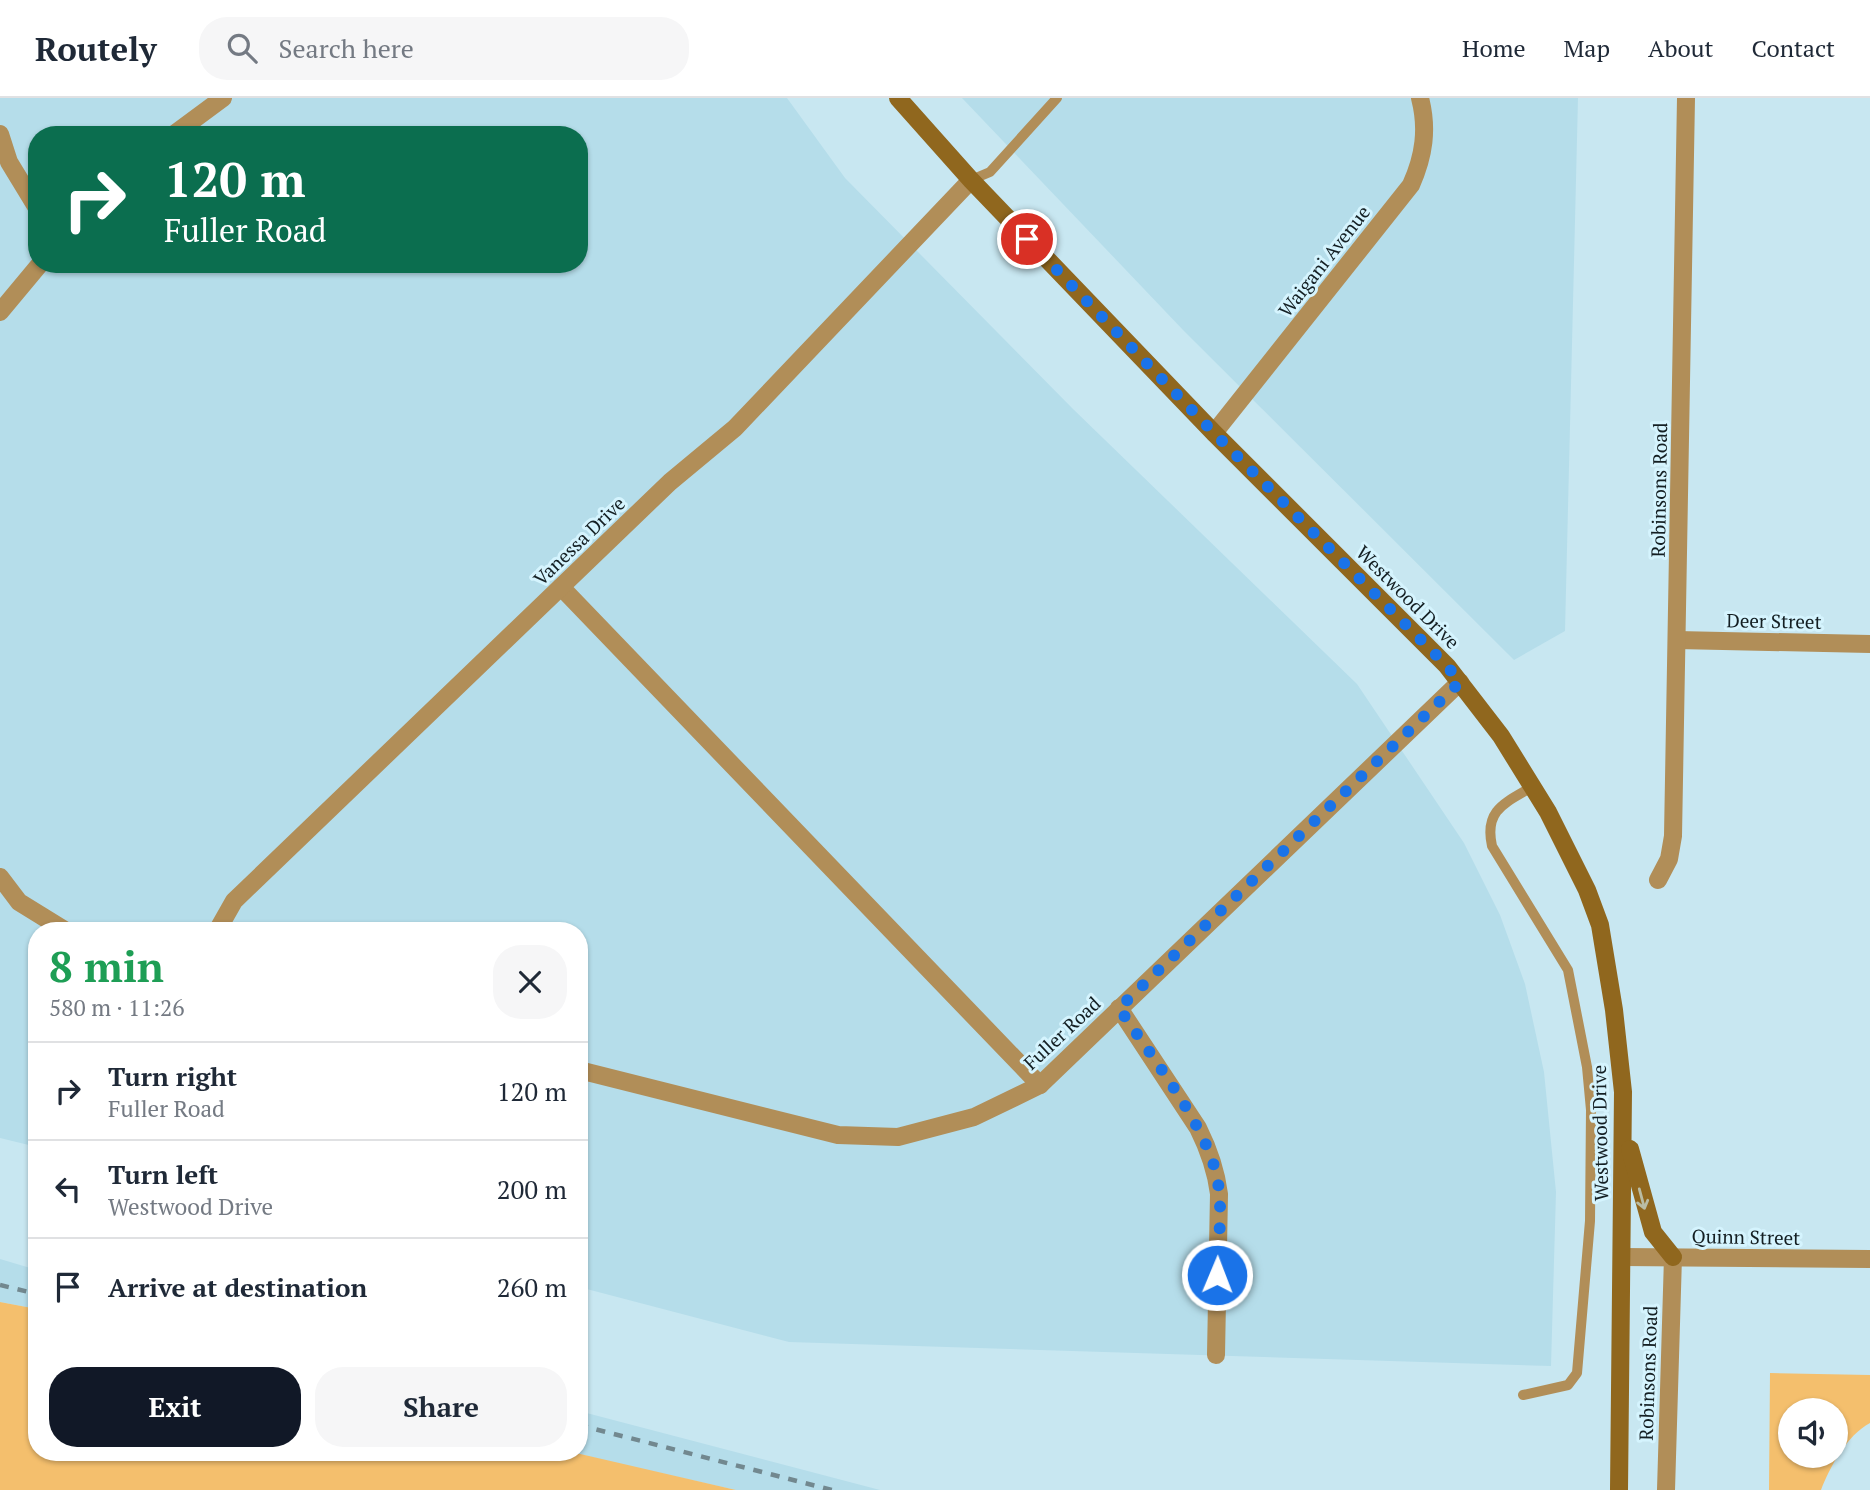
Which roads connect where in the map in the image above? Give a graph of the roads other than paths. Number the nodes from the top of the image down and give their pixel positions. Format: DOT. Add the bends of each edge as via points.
graph roads {
  1 [pos="223,98"];
  2 [pos="898,98"];
  3 [pos="1057,98"];
  4 [pos="1420,98"];
  5 [pos="1686,98"];
  6 [pos="185,126"];
  7 [pos="0,134"];
  8 [pos="971,180"];
  9 [pos="28,194"];
  10 [pos="32,273"];
  11 [pos="0,312"];
  12 [pos="1214,433"];
  13 [pos="561,587"];
  14 [pos="1677,640"];
  15 [pos="1870,644"];
  16 [pos="1460,682"];
  17 [pos="1532,787"];
  18 [pos="0,877"];
  19 [pos="1658,880"];
  20 [pos="51,922"];
  21 [pos="222,922"];
  22 [pos="1119,1008"];
  23 [pos="588,1072"];
  24 [pos="1040,1084"];
  25 [pos="1623,1108"];
  26 [pos="1672,1257"];
  27 [pos="1622,1258"];
  28 [pos="1870,1259"];
  29 [pos="1216,1355"];
  30 [pos="1523,1395"];
  31 [pos="1619,1490"];
  32 [pos="1666,1490"];
  1 -- 6 [label="street"];
  2 -- 8 [label="main road, Westwood Drive"];
  3 -- 8 [label="lane" via="990,172"];
  4 -- 12 [label="street, Waigani Avenue" via="1425,116 1423,149 1411,185"];
  5 -- 14 [label="street, Robinsons Road"];
  7 -- 9 [label="street" via="9,163"];
  8 -- 12 [label="main road, Westwood Drive"];
  8 -- 13 [label="street, Vanessa Drive" via="735,428 670,482"];
  10 -- 11 [label="street"];
  12 -- 16 [label="main road, Westwood Drive"];
  13 -- 21 [label="street, Vanessa Drive" via="234,901"];
  13 -- 24 [label="street"];
  14 -- 15 [label="street, Deer Street"];
  14 -- 19 [label="street, Robinsons Road" via="1673,836 1670,859"];
  16 -- 17 [label="main road, Westwood Drive"];
  16 -- 22 [label="street, Fuller Road"];
  17 -- 25 [label="main road, Westwood Drive" via="1587,890 1600,925"];
  17 -- 30 [label="lane" via="1505,802 1490,819 1488,829 1492,846 1568,970 1591,1110 1590,1221 1577,1373 1568,1385"];
  18 -- 20 [label="street" via="19,902"];
  22 -- 24 [label="street, Fuller Road"];
  22 -- 29 [label="street" via="1198,1128 1217,1174"];
  23 -- 24 [label="street, Fuller Road" via="825,1132 898,1137 974,1117"];
  25 -- 26 [label="main road, one-way" via="1646,1212 1653,1232"];
  25 -- 27 [label="main road, Westwood Drive"];
  26 -- 27 [label="street, Quinn Street"];
  26 -- 28 [label="street, Quinn Street"];
  26 -- 32 [label="street, Robinsons Road"];
  27 -- 31 [label="main road, Robinsons Road"];
}
